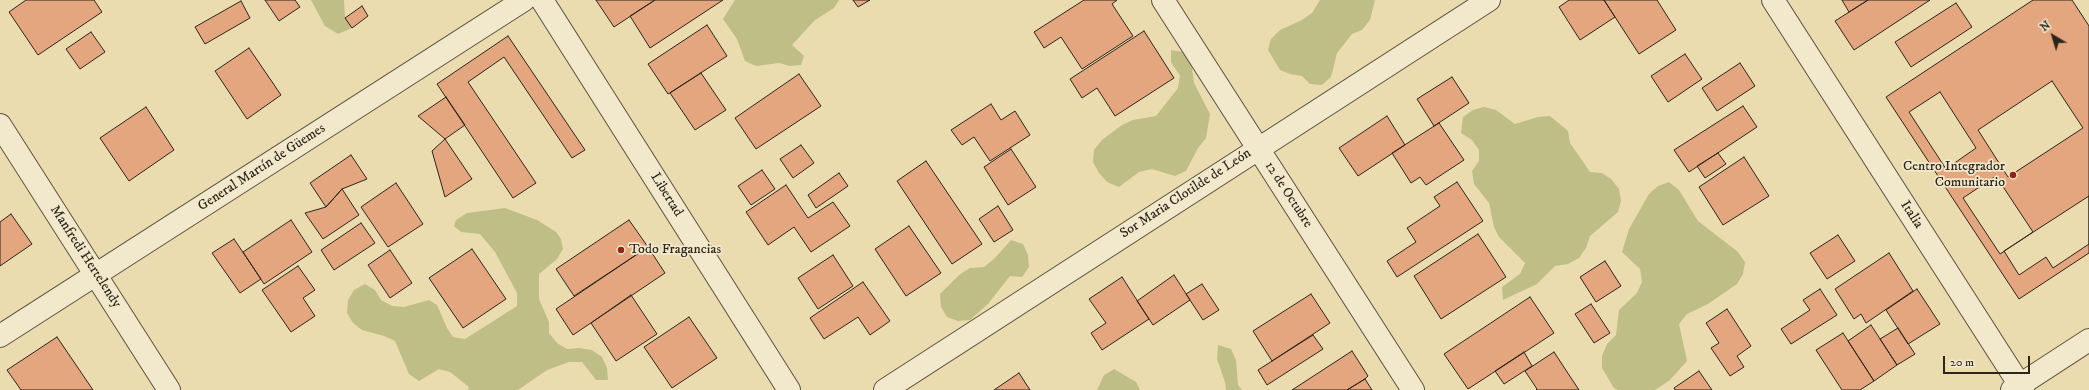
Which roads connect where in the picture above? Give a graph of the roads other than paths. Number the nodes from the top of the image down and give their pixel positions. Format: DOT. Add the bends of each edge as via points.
graph roads {
  1 [pos="524,0"];
  2 [pos="542,0"];
  3 [pos="1164,0"];
  4 [pos="1489,0"];
  5 [pos="1773,0"];
  6 [pos="0,125"];
  7 [pos="1258,148"];
  8 [pos="96,274"];
  9 [pos="0,336"];
  10 [pos="2089,340"];
  11 [pos="2019,388"];
  12 [pos="169,390"];
  13 [pos="789,390"];
  14 [pos="885,390"];
  15 [pos="1413,390"];
  1 -- 8 [label="street, General Martín de Güemes"];
  2 -- 13 [label="street, Libertad"];
  3 -- 7 [label="street, 12 de Octubre"];
  4 -- 7 [label="street, Sor Maria Clotilde de León"];
  5 -- 11 [label="street, Italia"];
  6 -- 8 [label="street, Manfredi Hertelendy"];
  7 -- 14 [label="street, Sor Maria Clotilde de León"];
  7 -- 15 [label="street, 12 de Octubre"];
  8 -- 9 [label="street, General Martín de Güemes"];
  8 -- 12 [label="street, Manfredi Hertelendy"];
  10 -- 11 [label="street"];
}
